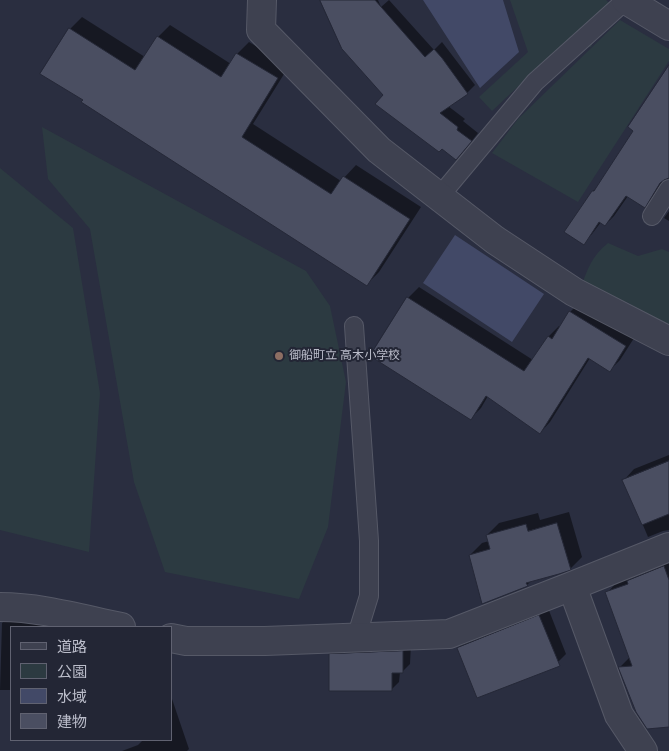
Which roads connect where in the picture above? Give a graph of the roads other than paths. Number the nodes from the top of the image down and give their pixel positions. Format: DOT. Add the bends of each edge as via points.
graph roads {
  1 [pos="262,0"];
  2 [pos="626,0"];
  3 [pos="669,26"];
  4 [pos="669,189"];
  5 [pos="439,197"];
  6 [pos="652,216"];
  7 [pos="354,326"];
  8 [pos="669,341"];
  9 [pos="669,547"];
  10 [pos="572,586"];
  11 [pos="0,607"];
  12 [pos="116,626"];
  13 [pos="172,638"];
  14 [pos="356,638"];
  15 [pos="642,751"];
  1 -- 5 [label="street" via="261,30 379,150"];
  2 -- 3 [label="street"];
  2 -- 5 [label="lane" via="535,82"];
  4 -- 6 [label="lane"];
  5 -- 8 [label="street" via="574,292"];
  7 -- 14 [label="lane" via="369,541 369,596"];
  9 -- 10 [label="street"];
  10 -- 14 [label="street" via="449,634"];
  10 -- 15 [label="street" via="619,715"];
  11 -- 12 [label="street" via="59,614"];
  13 -- 14 [label="street" via="265,641"];
}
